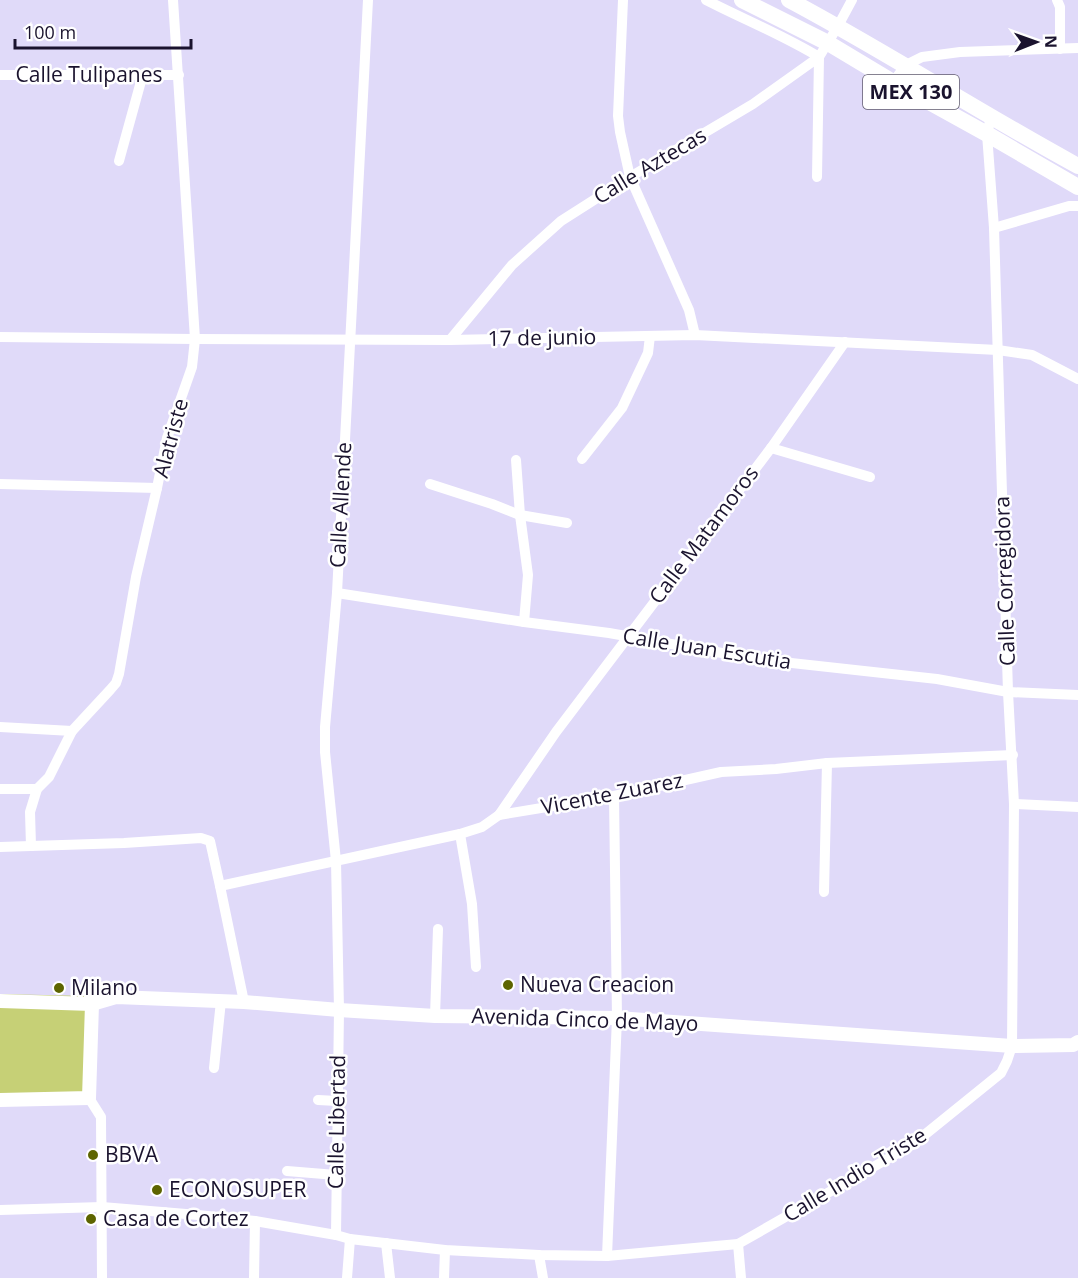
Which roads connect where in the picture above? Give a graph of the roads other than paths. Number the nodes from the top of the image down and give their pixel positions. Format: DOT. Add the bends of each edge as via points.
graph roads {
  1 [pos="173,0"];
  2 [pos="368,0"];
  3 [pos="623,0"];
  4 [pos="706,0"];
  5 [pos="742,0"];
  6 [pos="789,0"];
  7 [pos="852,0"];
  8 [pos="1058,0"];
  9 [pos="838,26"];
  10 [pos="1078,48"];
  11 [pos="1059,49"];
  12 [pos="823,50"];
  13 [pos="906,65"];
  14 [pos="143,74"];
  15 [pos="0,75"];
  16 [pos="179,75"];
  17 [pos="893,82"];
  18 [pos="991,117"];
  19 [pos="987,134"];
  20 [pos="119,161"];
  21 [pos="1078,166"];
  22 [pos="630,177"];
  23 [pos="817,177"];
  24 [pos="1078,187"];
  25 [pos="1078,206"];
  26 [pos="994,228"];
  27 [pos="695,335"];
  28 [pos="650,336"];
  29 [pos="0,337"];
  30 [pos="195,339"];
  31 [pos="349,340"];
  32 [pos="450,340"];
  33 [pos="845,342"];
  34 [pos="998,350"];
  35 [pos="1078,379"];
  36 [pos="771,448"];
  37 [pos="582,459"];
  38 [pos="516,460"];
  39 [pos="870,477"];
  40 [pos="0,484"];
  41 [pos="430,484"];
  42 [pos="157,488"];
  43 [pos="520,515"];
  44 [pos="567,523"];
  45 [pos="337,593"];
  46 [pos="524,622"];
  47 [pos="627,637"];
  48 [pos="1008,692"];
  49 [pos="1078,695"];
  50 [pos="0,727"];
  51 [pos="72,731"];
  52 [pos="1012,756"];
  53 [pos="827,763"];
  54 [pos="1,789"];
  55 [pos="37,789"];
  56 [pos="614,796"];
  57 [pos="1014,804"];
  58 [pos="1078,807"];
  59 [pos="499,815"];
  60 [pos="460,834"];
  61 [pos="31,846"];
  62 [pos="0,847"];
  63 [pos="336,861"];
  64 [pos="220,886"];
  65 [pos="824,892"];
  66 [pos="438,928"];
  67 [pos="476,967"];
  68 [pos="0,1001"];
  69 [pos="221,1001"];
  70 [pos="244,1002"];
  71 [pos="92,1004"];
  72 [pos="339,1010"];
  73 [pos="435,1016"];
  74 [pos="617,1018"];
  75 [pos="1076,1044"];
  76 [pos="1012,1046"];
  77 [pos="214,1068"];
  78 [pos="89,1098"];
  79 [pos="0,1100"];
  80 [pos="318,1100"];
  81 [pos="338,1101"];
  82 [pos="287,1171"];
  83 [pos="336,1175"];
  84 [pos="102,1207"];
  85 [pos="0,1210"];
  86 [pos="255,1221"];
  87 [pos="336,1234"];
  88 [pos="350,1239"];
  89 [pos="386,1243"];
  90 [pos="738,1244"];
  91 [pos="446,1250"];
  92 [pos="538,1255"];
  93 [pos="607,1256"];
  94 [pos="102,1278"];
  95 [pos="254,1278"];
  96 [pos="347,1278"];
  97 [pos="390,1278"];
  98 [pos="444,1278"];
  99 [pos="543,1278"];
  100 [pos="741,1278"];
  1 -- 16 [label="street, Alatriste"];
  2 -- 31 [label="street, Calle Allende"];
  3 -- 22 [label="street" via="618,116"];
  4 -- 12 [label="street" via="797,44"];
  5 -- 12 [label="main road, MEX 130"];
  6 -- 9 [label="main road, MEX 130"];
  7 -- 9 [label="street, Calle Aztecas"];
  8 -- 11 [label="street"];
  9 -- 12 [label="street, Calle Aztecas"];
  9 -- 13 [label="main road, MEX 130"];
  10 -- 11 [label="street"];
  11 -- 13 [label="street" via="939,54"];
  12 -- 17 [label="main road, MEX 130"];
  12 -- 22 [label="street, Calle Aztecas" via="753,104"];
  12 -- 23 [label="street"];
  13 -- 17 [label="street"];
  13 -- 18 [label="main road, MEX 130"];
  14 -- 15 [label="street, Calle Tulipanes"];
  14 -- 16 [label="street, Calle Tulipanes"];
  14 -- 20 [label="street"];
  16 -- 30 [label="street, Alatriste"];
  17 -- 19 [label="main road, MEX 130"];
  18 -- 19 [label="street, Calle Corregidora"];
  18 -- 21 [label="main road, MEX 130"];
  19 -- 24 [label="main road, MEX 130"];
  19 -- 26 [label="street, Calle Corregidora"];
  22 -- 27 [label="street" via="689,310"];
  22 -- 32 [label="street, Calle Aztecas" via="561,221 512,265"];
  25 -- 26 [label="street"];
  26 -- 34 [label="street, Calle Corregidora"];
  27 -- 28 [label="street, 17 de junio"];
  27 -- 33 [label="street, 17 de junio"];
  28 -- 32 [label="street, 17 de junio"];
  28 -- 37 [label="street" via="648,353 622,408"];
  29 -- 30 [label="street, 17 de junio"];
  30 -- 31 [label="street, 17 de junio"];
  30 -- 42 [label="street, Alatriste" via="192,367 167,438"];
  31 -- 32 [label="street, 17 de junio"];
  31 -- 45 [label="street, Calle Allende"];
  33 -- 34 [label="street, 17 de junio"];
  33 -- 36 [label="street, Calle Matamoros"];
  34 -- 35 [label="street, 17 de junio" via="1032,355"];
  34 -- 48 [label="street, Calle Corregidora"];
  36 -- 39 [label="street"];
  36 -- 47 [label="street, Calle Matamoros"];
  38 -- 43 [label="street"];
  40 -- 42 [label="street"];
  41 -- 43 [label="street"];
  42 -- 51 [label="street, Alatriste" via="116,683"];
  43 -- 44 [label="street"];
  43 -- 46 [label="street" via="528,575"];
  45 -- 46 [label="street, Calle Juan Escutia"];
  45 -- 63 [label="street, Calle Allende" via="325,727"];
  46 -- 47 [label="street, Calle Juan Escutia"];
  47 -- 48 [label="street, Calle Juan Escutia" via="756,659 938,679"];
  47 -- 59 [label="street, Calle Matamoros"];
  48 -- 49 [label="street, Calle Juan Escutia"];
  48 -- 52 [label="street, Calle Corregidora"];
  50 -- 51 [label="street"];
  51 -- 55 [label="street, Alatriste" via="49,777"];
  52 -- 53 [label="street, Vicente Zuarez"];
  52 -- 57 [label="street, Calle Corregidora"];
  53 -- 56 [label="street, Vicente Zuarez" via="721,772"];
  53 -- 65 [label="street"];
  54 -- 55 [label="street"];
  55 -- 61 [label="street, Alatriste" via="30,812"];
  56 -- 59 [label="street, Vicente Zuarez"];
  56 -- 74 [label="street"];
  57 -- 58 [label="street"];
  57 -- 76 [label="street, Calle Corregidora"];
  59 -- 60 [label="street, Vicente Zuarez" via="482,827"];
  60 -- 63 [label="street, Vicente Zuarez"];
  60 -- 67 [label="street" via="472,903"];
  61 -- 62 [label="street"];
  61 -- 64 [label="street" via="201,838 210,841"];
  63 -- 64 [label="street, Vicente Zuarez"];
  63 -- 72 [label="street, Calle Allende"];
  64 -- 70 [label="street"];
  66 -- 73 [label="street"];
  68 -- 71 [label="street, Avenida Cinco de Mayo"];
  69 -- 70 [label="street, Avenida Cinco de Mayo"];
  69 -- 71 [label="street, Avenida Cinco de Mayo" via="116,997"];
  69 -- 77 [label="street"];
  70 -- 72 [label="street, Avenida Cinco de Mayo"];
  71 -- 78 [label="street"];
  72 -- 73 [label="street, Avenida Cinco de Mayo"];
  72 -- 81 [label="street, Calle Libertad"];
  73 -- 74 [label="street, Avenida Cinco de Mayo"];
  74 -- 76 [label="street, Avenida Cinco de Mayo"];
  74 -- 93 [label="street"];
  75 -- 76 [label="street, Avenida Cinco de Mayo"];
  76 -- 90 [label="street, Calle Indio Triste" via="1000,1073 912,1145"];
  78 -- 79 [label="street"];
  78 -- 84 [label="street" via="101,1117"];
  80 -- 81 [label="street"];
  81 -- 83 [label="street, Calle Libertad"];
  82 -- 83 [label="street"];
  83 -- 87 [label="street, Calle Libertad"];
  84 -- 85 [label="street"];
  84 -- 86 [label="street"];
  84 -- 94 [label="street"];
  86 -- 87 [label="street"];
  86 -- 95 [label="street"];
  87 -- 88 [label="street"];
  88 -- 89 [label="street"];
  88 -- 96 [label="street"];
  89 -- 91 [label="street"];
  89 -- 97 [label="street"];
  90 -- 93 [label="street"];
  90 -- 100 [label="street"];
  91 -- 92 [label="street"];
  91 -- 98 [label="street"];
  92 -- 93 [label="street"];
  92 -- 99 [label="street"];
}
